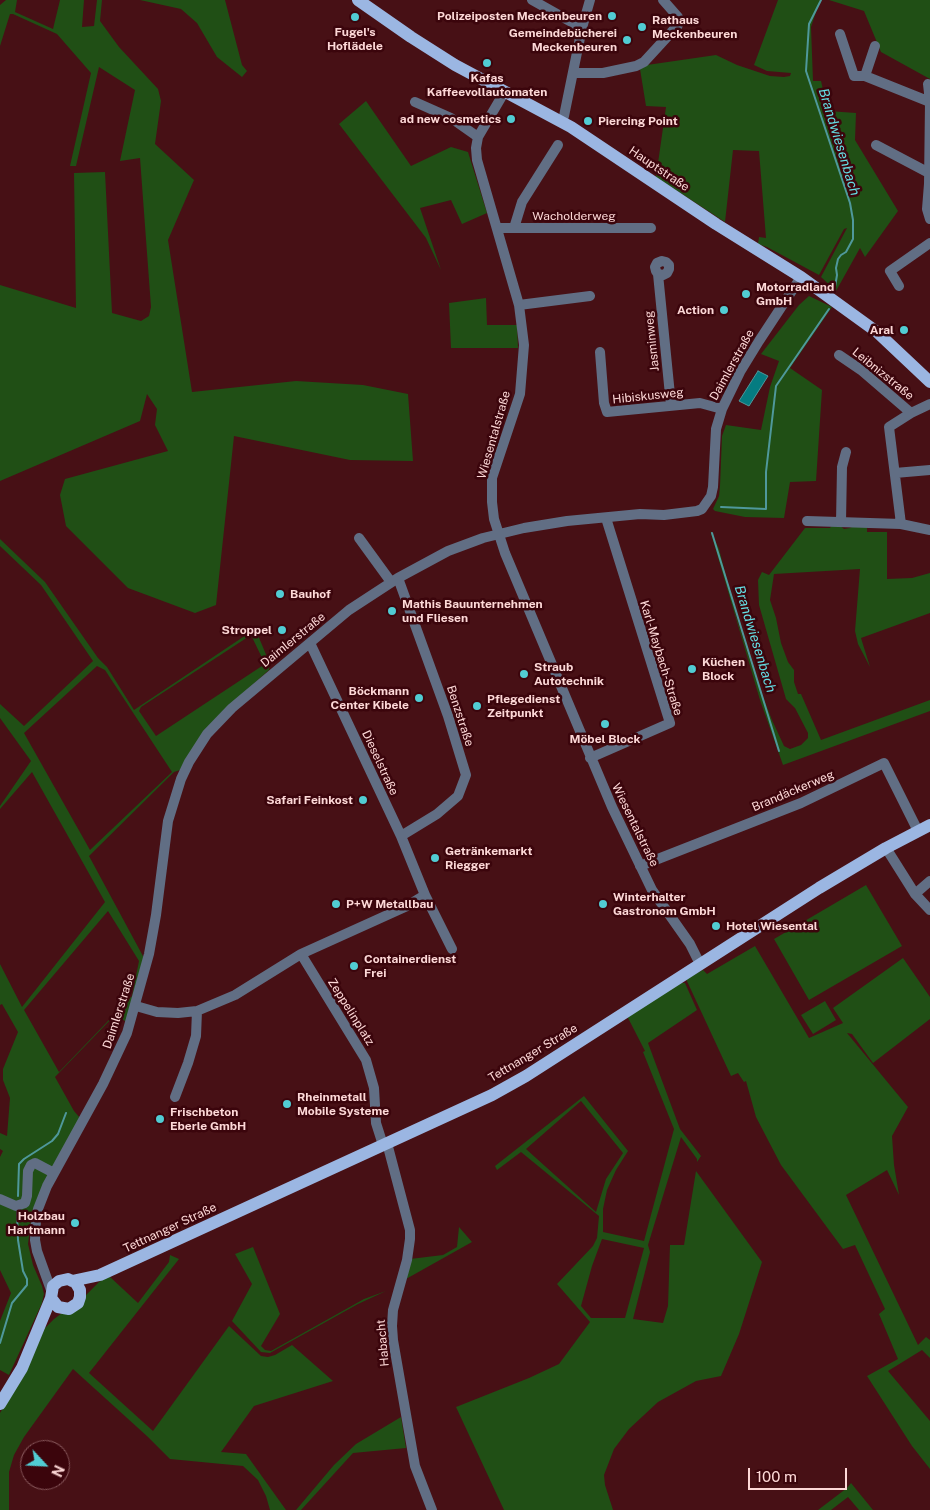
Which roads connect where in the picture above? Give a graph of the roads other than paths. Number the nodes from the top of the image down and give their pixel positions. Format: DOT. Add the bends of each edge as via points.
graph roads {
  1 [pos="358,0"];
  2 [pos="532,0"];
  3 [pos="590,0"];
  4 [pos="662,0"];
  5 [pos="582,28"];
  6 [pos="840,34"];
  7 [pos="875,46"];
  8 [pos="573,73"];
  9 [pos="864,76"];
  10 [pos="928,84"];
  11 [pos="505,91"];
  12 [pos="415,102"];
  13 [pos="930,102"];
  14 [pos="562,122"];
  15 [pos="930,132"];
  16 [pos="478,136"];
  17 [pos="558,145"];
  18 [pos="876,145"];
  19 [pos="929,180"];
  20 [pos="930,219"];
  21 [pos="497,228"];
  22 [pos="514,228"];
  23 [pos="652,228"];
  24 [pos="930,243"];
  25 [pos="658,274"];
  26 [pos="801,277"];
  27 [pos="899,286"];
  28 [pos="590,296"];
  29 [pos="519,305"];
  30 [pos="600,352"];
  31 [pos="839,355"];
  32 [pos="929,378"];
  33 [pos="930,404"];
  34 [pos="671,405"];
  35 [pos="722,409"];
  36 [pos="911,412"];
  37 [pos="846,452"];
  38 [pos="930,470"];
  39 [pos="895,473"];
  40 [pos="606,518"];
  41 [pos="806,521"];
  42 [pos="841,522"];
  43 [pos="901,524"];
  44 [pos="930,530"];
  45 [pos="499,534"];
  46 [pos="359,538"];
  47 [pos="395,580"];
  48 [pos="310,643"];
  49 [pos="590,758"];
  50 [pos="930,825"];
  51 [pos="918,831"];
  52 [pos="401,836"];
  53 [pos="886,848"];
  54 [pos="640,866"];
  55 [pos="930,881"];
  56 [pos="915,894"];
  57 [pos="425,895"];
  58 [pos="930,910"];
  59 [pos="452,949"];
  60 [pos="301,954"];
  61 [pos="700,964"];
  62 [pos="136,1006"];
  63 [pos="197,1011"];
  64 [pos="175,1097"];
  65 [pos="385,1144"];
  66 [pos="54,1173"];
  67 [pos="0,1199"];
  68 [pos="44,1267"];
  69 [pos="100,1275"];
  70 [pos="68,1280"];
  71 [pos="51,1294"];
  72 [pos="81,1294"];
  73 [pos="62,1309"];
  74 [pos="40,1327"];
  75 [pos="0,1404"];
  76 [pos="432,1510"];
  1 -- 11 [label="main road, Hauptstraße" via="455,65"];
  2 -- 5 [label="street"];
  3 -- 5 [label="street"];
  4 -- 8 [label="street" via="678,17 678,26 644,62 603,73"];
  5 -- 8 [label="street"];
  6 -- 9 [label="street" via="854,76"];
  7 -- 9 [label="street"];
  8 -- 14 [label="street"];
  9 -- 13 [label="street"];
  10 -- 13 [label="street"];
  11 -- 14 [label="main road, Hauptstraße"];
  11 -- 16 [label="street, Wiesentalstraße"];
  12 -- 16 [label="street" via="451,118"];
  13 -- 15 [label="street"];
  14 -- 26 [label="main road, Hauptstraße"];
  15 -- 19 [label="street"];
  16 -- 21 [label="street, Wiesentalstraße" via="477,160"];
  17 -- 22 [label="street" via="522,202"];
  18 -- 19 [label="street"];
  19 -- 20 [label="street" via="927,209"];
  21 -- 22 [label="street, Wacholderweg"];
  21 -- 29 [label="street, Wiesentalstraße"];
  22 -- 23 [label="street, Wacholderweg"];
  24 -- 27 [label="street" via="890,271"];
  25 -- 34 [label="street, Jasminweg"];
  26 -- 32 [label="main road, Hauptstraße" via="876,332"];
  26 -- 35 [label="street, Daimlerstraße" via="745,364"];
  28 -- 29 [label="street"];
  29 -- 45 [label="street, Wiesentalstraße" via="524,345 520,394 492,478 492,502"];
  30 -- 34 [label="street, Hibiskusweg" via="604,403 608,412"];
  31 -- 36 [label="street, Leibnizstraße"];
  33 -- 36 [label="street"];
  34 -- 35 [label="street, Hibiskusweg" via="700,403"];
  35 -- 40 [label="street, Daimlerstraße" via="716,429 713,488 705,506 697,511"];
  36 -- 39 [label="street" via="889,426"];
  37 -- 42 [label="street" via="842,467"];
  38 -- 39 [label="street"];
  39 -- 43 [label="street"];
  40 -- 45 [label="street, Daimlerstraße" via="567,521"];
  40 -- 49 [label="street, Karl-Maybach-Straße" via="670,723"];
  41 -- 42 [label="street"];
  42 -- 43 [label="street"];
  43 -- 44 [label="street"];
  45 -- 47 [label="street, Daimlerstraße" via="448,550"];
  45 -- 49 [label="street, Wiesentalstraße"];
  46 -- 47 [label="street, Benzstraße"];
  47 -- 48 [label="street, Daimlerstraße" via="349,610"];
  47 -- 52 [label="street, Benzstraße" via="448,716 466,775 458,796 437,814"];
  48 -- 52 [label="street, Dieselstraße"];
  48 -- 62 [label="street, Daimlerstraße" via="219,721 197,749 181,779 168,821 156,916"];
  49 -- 54 [label="street, Wiesentalstraße"];
  50 -- 51 [label="main road, Tettnanger Straße"];
  51 -- 53 [label="main road, Tettnanger Straße"];
  51 -- 54 [label="street, Brandäckerweg" via="884,763 801,803"];
  52 -- 57 [label="street, Dieselstraße"];
  53 -- 56 [label="street"];
  53 -- 61 [label="main road, Tettnanger Straße"];
  54 -- 61 [label="street, Wiesentalstraße"];
  55 -- 56 [label="street"];
  56 -- 58 [label="street"];
  57 -- 59 [label="street, Dieselstraße"];
  57 -- 60 [label="street"];
  60 -- 63 [label="street" via="235,995"];
  60 -- 65 [label="street, Zeppelinplatz" via="366,1060 374,1088 376,1123"];
  61 -- 65 [label="main road, Tettnanger Straße" via="526,1076"];
  62 -- 63 [label="street" via="157,1012"];
  62 -- 66 [label="street, Daimlerstraße" via="111,1070"];
  63 -- 64 [label="street" via="196,1036"];
  65 -- 69 [label="main road, Tettnanger Straße"];
  65 -- 76 [label="street, Habacht" via="410,1230 407,1260 393,1310 393,1340 415,1466"];
  66 -- 67 [label="street" via="35,1163 28,1171 25,1203 16,1206"];
  66 -- 68 [label="street, Daimlerstraße" via="36,1220 37,1250"];
  68 -- 70 [label="street"];
  68 -- 71 [label="street, Daimlerstraße"];
  69 -- 70 [label="main road, Tettnanger Straße"];
  69 -- 72 [label="main road, Tettnanger Straße"];
  70 -- 71 [label="main road" via="56,1283"];
  70 -- 72 [label="main road" via="79,1287"];
  71 -- 73 [label="main road" via="55,1305"];
  71 -- 74 [label="main road"];
  72 -- 73 [label="main road" via="75,1306"];
  73 -- 74 [label="main road"];
  74 -- 75 [label="main road" via="18,1376"];
}
